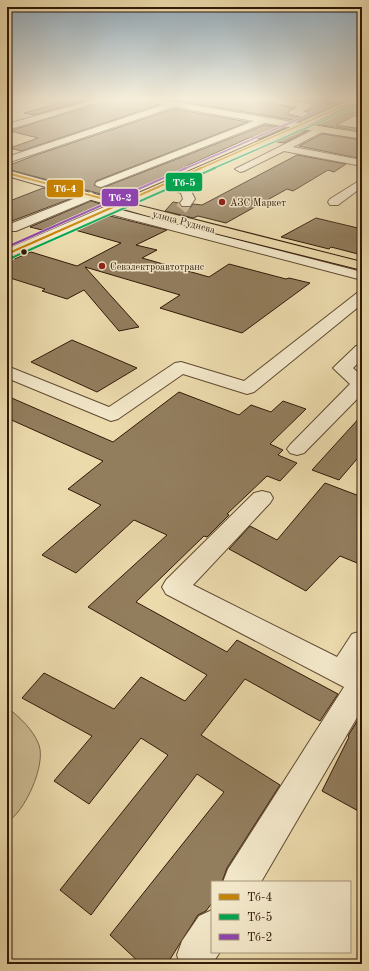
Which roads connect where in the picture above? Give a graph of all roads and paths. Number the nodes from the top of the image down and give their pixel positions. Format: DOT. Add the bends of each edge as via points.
graph roads {
  1 [pos="51,145"];
  2 [pos="200,145"];
  3 [pos="256,145"];
  4 [pos="288,145"];
  5 [pos="283,148"];
  6 [pos="7,160"];
  7 [pos="362,163"];
  8 [pos="240,169"];
  9 [pos="7,173"];
  10 [pos="362,182"];
  11 [pos="101,184"];
  12 [pos="168,184"];
  13 [pos="73,191"];
  14 [pos="91,196"];
  15 [pos="334,202"];
  16 [pos="123,204"];
  17 [pos="108,210"];
  18 [pos="166,217"];
  19 [pos="7,218"];
  20 [pos="7,227"];
  21 [pos="7,241"];
  22 [pos="34,243"];
  23 [pos="7,254"];
  24 [pos="362,266"];
  25 [pos="362,276"];
  26 [pos="362,296"];
  27 [pos="362,350"];
  28 [pos="7,371"];
  29 [pos="297,449"];
  30 [pos="262,498"];
  31 [pos="362,642"];
  32 [pos="355,679"];
  33 [pos="242,881"];
  1 -- 6 [label="street"];
  2 -- 11 [label="street"];
  3 -- 12 [label="main road"];
  4 -- 5 [label="street"];
  5 -- 7 [label="street"];
  5 -- 8 [label="street"];
  9 -- 13 [label="main road, улица Руднева"];
  10 -- 15 [label="street"];
  12 -- 16 [label="main road"];
  12 -- 18 [label="street" via="186,191 189,199"];
  13 -- 14 [label="main road, улица Руднева"];
  13 -- 19 [label="street"];
  14 -- 16 [label="main road, улица Руднева"];
  14 -- 20 [label="street" via="11,228"];
  16 -- 17 [label="street"];
  16 -- 18 [label="main road, улица Руднева"];
  17 -- 22 [label="street"];
  17 -- 25 [label="street"];
  18 -- 24 [label="main road, улица Руднева"];
  21 -- 22 [label="street"];
  22 -- 23 [label="street"];
  26 -- 28 [label="street" via="247,388 181,367 111,415"];
  27 -- 29 [label="street" via="342,368 361,384"];
  30 -- 32 [label="street" via="175,587"];
  31 -- 32 [label="street"];
  32 -- 33 [label="street"];
}
